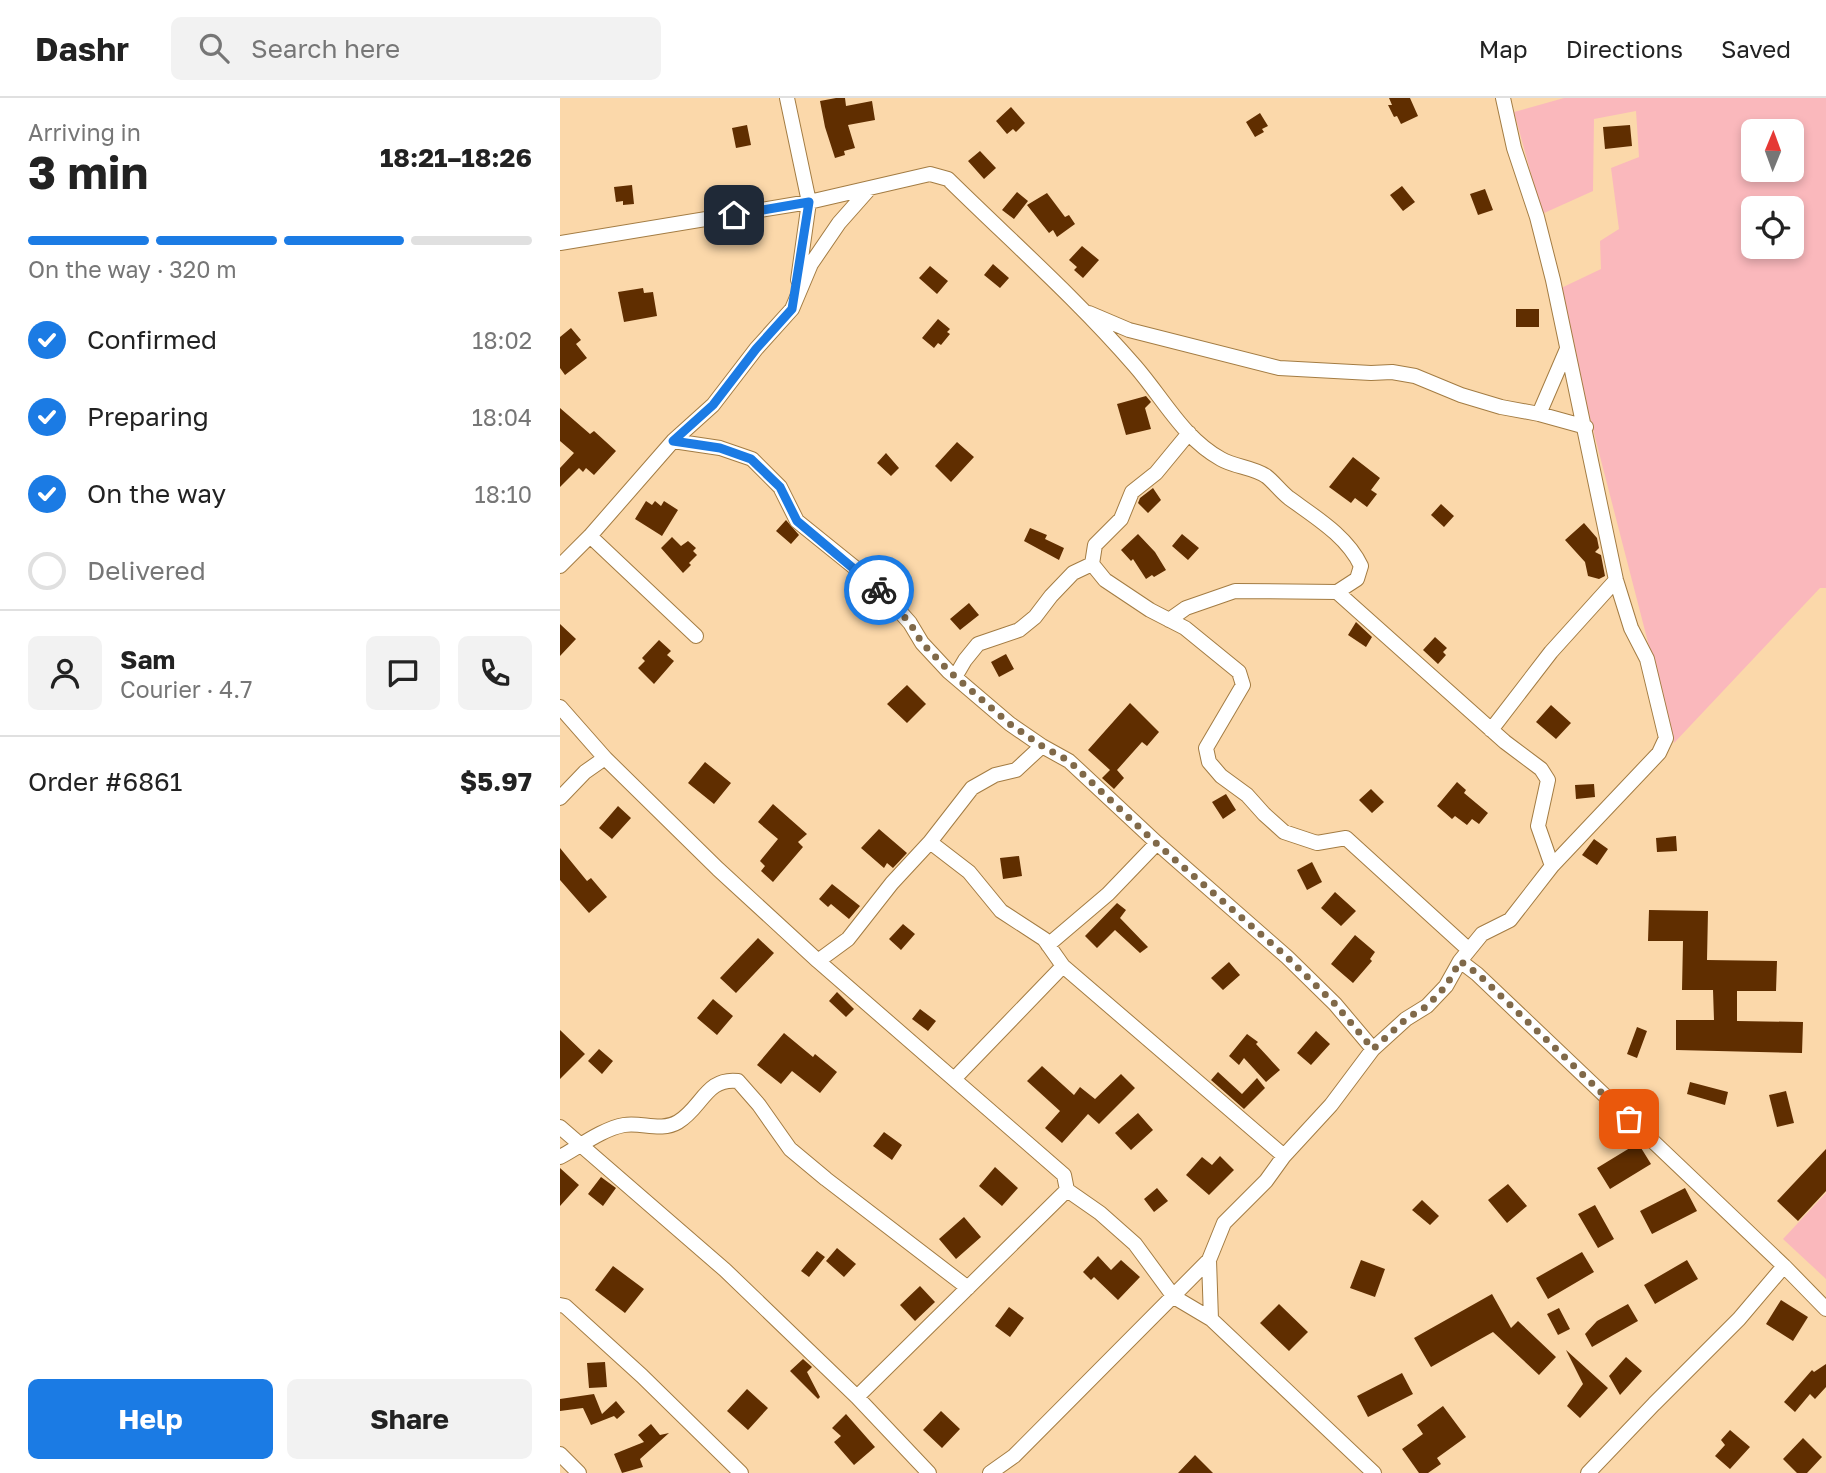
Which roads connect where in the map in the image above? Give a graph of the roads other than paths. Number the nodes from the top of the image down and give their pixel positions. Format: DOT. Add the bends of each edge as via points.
graph roads {
  1 [pos="787,98"];
  2 [pos="1503,98"];
  3 [pos="870,188"];
  4 [pos="809,202"];
  5 [pos="560,243"];
  6 [pos="792,309"];
  7 [pos="1082,309"];
  8 [pos="1567,349"];
  9 [pos="1539,414"];
  10 [pos="1586,427"];
  11 [pos="1189,433"];
  12 [pos="673,441"];
  13 [pos="590,536"];
  14 [pos="1092,564"];
  15 [pos="560,566"];
  16 [pos="1616,580"];
  17 [pos="1337,592"];
  18 [pos="1169,620"];
  19 [pos="696,636"];
  20 [pos="955,677"];
  21 [pos="560,707"];
  22 [pos="1491,730"];
  23 [pos="1042,746"];
  24 [pos="605,758"];
  25 [pos="560,798"];
  26 [pos="930,842"];
  27 [pos="1157,844"];
  28 [pos="1552,866"];
  29 [pos="1048,945"];
  30 [pos="1465,955"];
  31 [pos="818,961"];
  32 [pos="1063,966"];
  33 [pos="1373,1049"];
  34 [pos="955,1078"];
  35 [pos="560,1127"];
  36 [pos="582,1146"];
  37 [pos="1284,1156"];
  38 [pos="560,1157"];
  39 [pos="1067,1190"];
  40 [pos="1209,1260"];
  41 [pos="1784,1266"];
  42 [pos="968,1288"];
  43 [pos="1820,1296"];
  44 [pos="1174,1297"];
  45 [pos="560,1305"];
  46 [pos="1826,1309"];
  47 [pos="1211,1319"];
  48 [pos="857,1397"];
  49 [pos="560,1454"];
  50 [pos="579,1473"];
  51 [pos="741,1473"];
  52 [pos="929,1473"];
  53 [pos="990,1473"];
  54 [pos="1374,1473"];
  55 [pos="1588,1473"];
  1 -- 4 [label="street"];
  2 -- 8 [label="street" via="1537,217"];
  3 -- 4 [label="street"];
  3 -- 6 [label="street" via="811,264"];
  3 -- 7 [label="street" via="930,174 948,179"];
  4 -- 5 [label="street"];
  4 -- 6 [label="street"];
  6 -- 12 [label="street" via="713,405"];
  7 -- 9 [label="street" via="1129,330 1279,368 1415,376 1502,408"];
  7 -- 11 [label="street"];
  8 -- 9 [label="street"];
  8 -- 10 [label="street"];
  9 -- 10 [label="street"];
  10 -- 16 [label="street"];
  11 -- 14 [label="street" via="1156,473 1132,492 1121,519 1095,545"];
  11 -- 17 [label="street" via="1223,460 1267,477 1354,550 1361,566 1357,579"];
  12 -- 13 [label="street"];
  12 -- 20 [label="street" via="720,448 751,459 780,487 797,521 887,597"];
  13 -- 15 [label="street"];
  13 -- 19 [label="street"];
  14 -- 18 [label="street" via="1105,580"];
  14 -- 20 [label="street" via="1073,573 1019,630 978,644"];
  16 -- 22 [label="street" via="1551,652"];
  16 -- 28 [label="street" via="1631,628 1647,659 1666,738 1659,753"];
  17 -- 18 [label="street" via="1235,591 1186,608"];
  17 -- 22 [label="street"];
  18 -- 30 [label="street" via="1240,672 1243,685 1206,748 1209,762 1221,776 1247,794 1284,832 1317,843 1346,838"];
  20 -- 23 [label="street"];
  21 -- 24 [label="street"];
  22 -- 28 [label="street" via="1541,769 1548,780 1538,826"];
  23 -- 26 [label="street" via="1016,770 972,788"];
  23 -- 27 [label="street" via="1069,761"];
  24 -- 25 [label="street"];
  24 -- 31 [label="street"];
  26 -- 29 [label="street" via="969,872 1001,911"];
  26 -- 31 [label="street" via="848,939"];
  27 -- 29 [label="street"];
  27 -- 33 [label="street" via="1287,957"];
  28 -- 30 [label="street" via="1510,920 1482,934"];
  29 -- 32 [label="street"];
  30 -- 33 [label="street" via="1427,1006"];
  30 -- 41 [label="street" via="1478,974"];
  31 -- 34 [label="street"];
  32 -- 34 [label="street"];
  32 -- 37 [label="street"];
  33 -- 37 [label="street" via="1331,1105"];
  34 -- 39 [label="street" via="1065,1175"];
  35 -- 36 [label="street"];
  36 -- 38 [label="street"];
  36 -- 42 [label="street" via="625,1125 677,1123 714,1085 738,1081 790,1149"];
  36 -- 48 [label="street" via="725,1270"];
  37 -- 40 [label="street" via="1224,1223"];
  39 -- 42 [label="street"];
  39 -- 44 [label="street" via="1135,1244"];
  40 -- 44 [label="street"];
  40 -- 47 [label="street"];
  41 -- 43 [label="street"];
  41 -- 55 [label="street" via="1740,1319"];
  42 -- 48 [label="street"];
  43 -- 46 [label="street"];
  44 -- 47 [label="street"];
  44 -- 53 [label="street" via="1014,1456"];
  45 -- 51 [label="street" via="642,1376"];
  47 -- 54 [label="street"];
  48 -- 52 [label="street"];
  49 -- 50 [label="street"];
}
